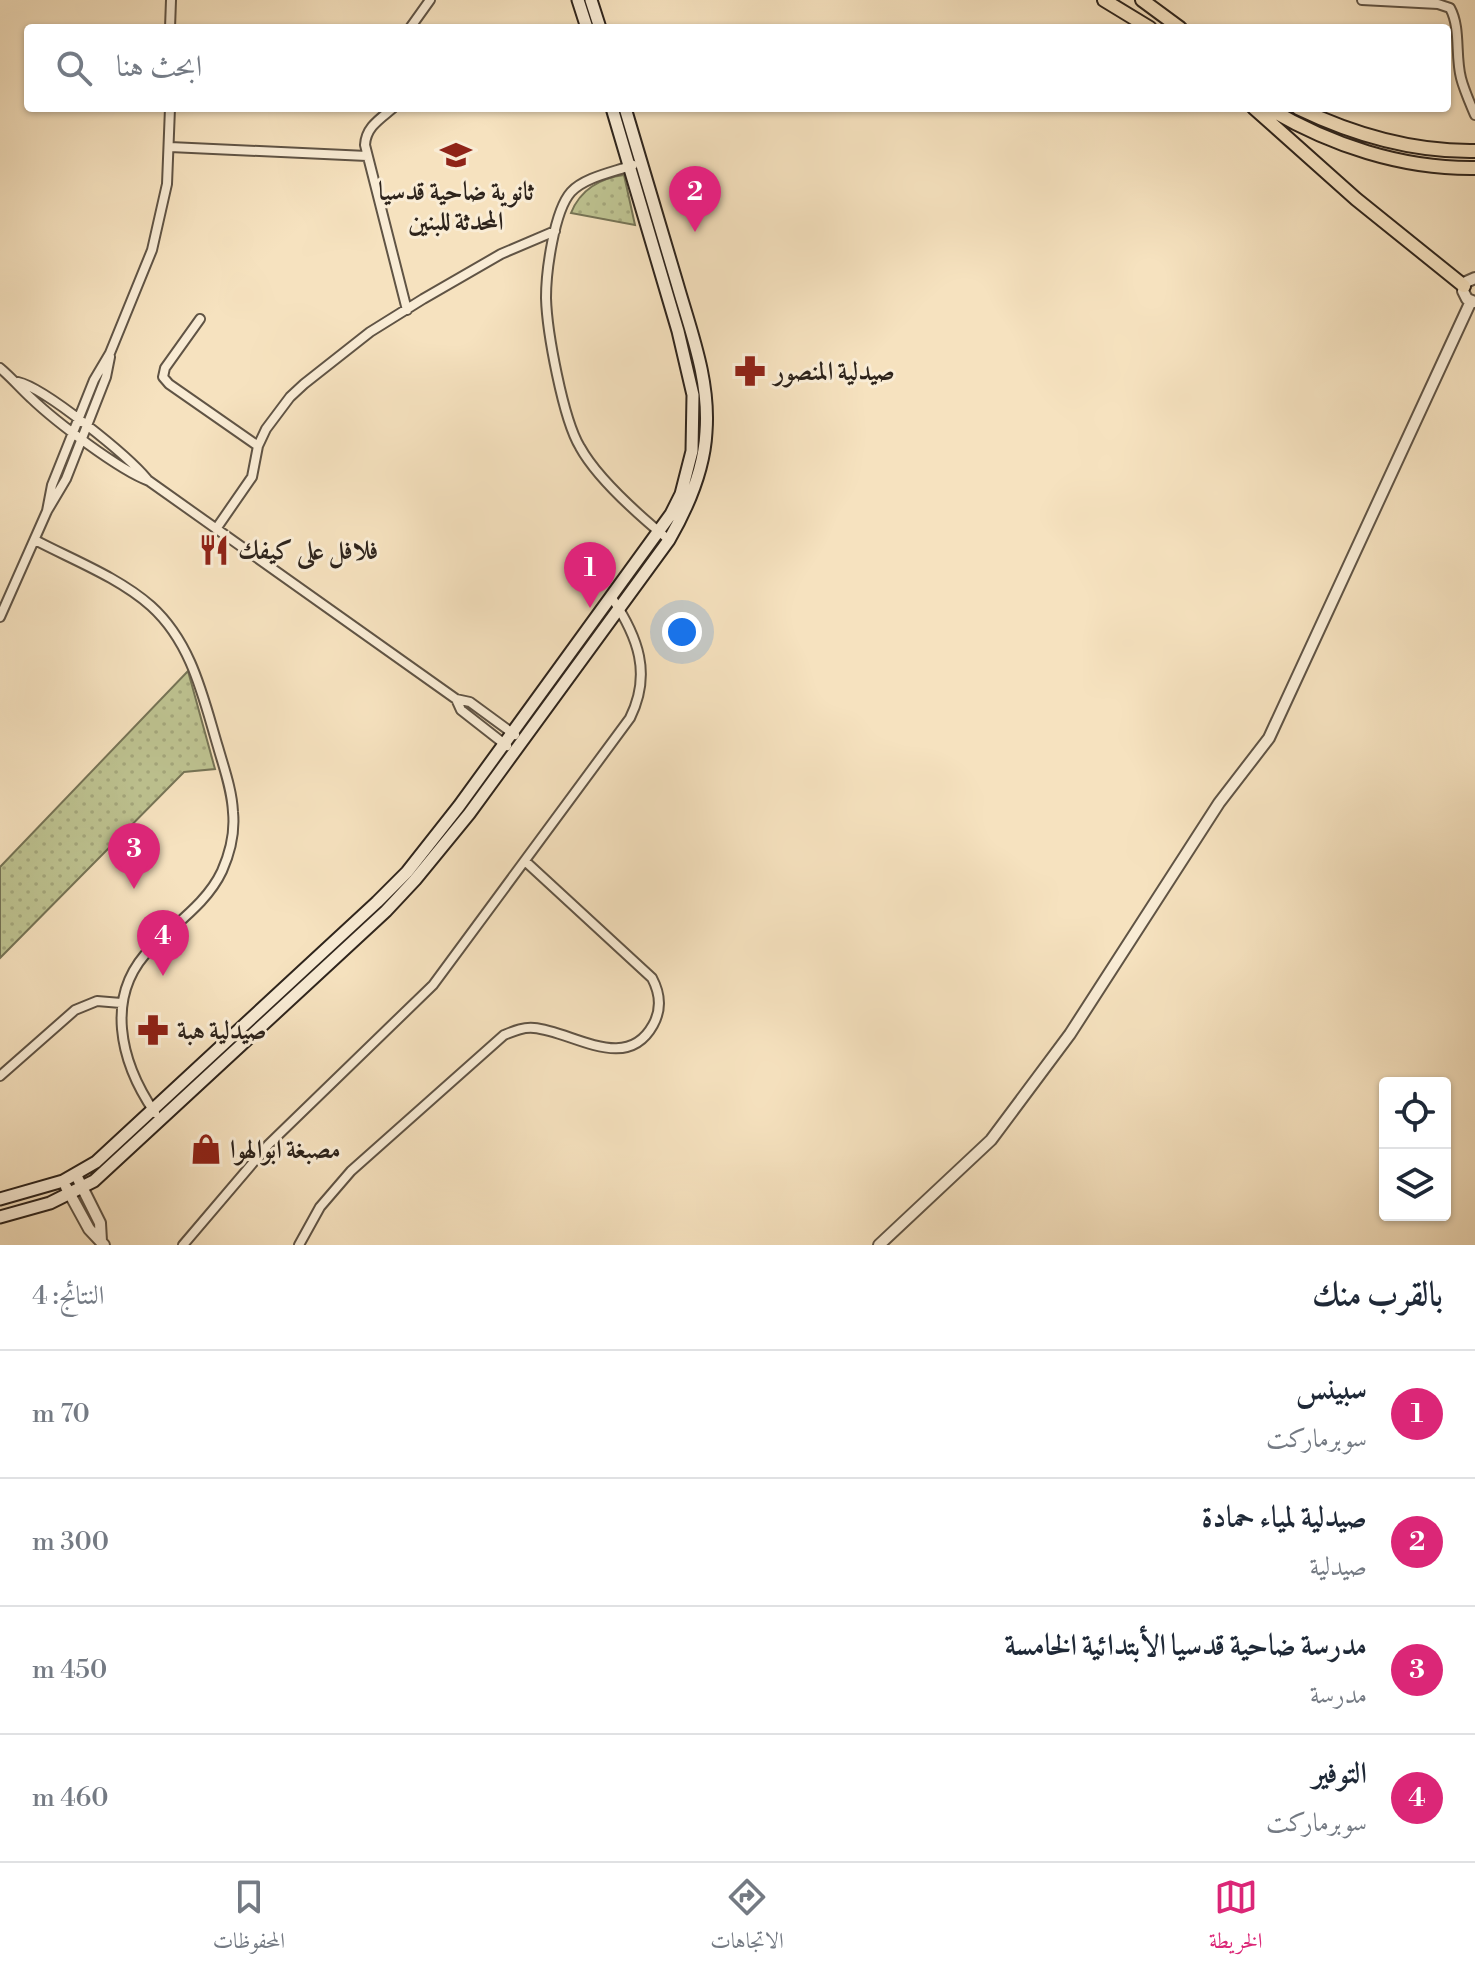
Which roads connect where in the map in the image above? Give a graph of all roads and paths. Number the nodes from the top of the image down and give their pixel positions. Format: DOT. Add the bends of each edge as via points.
graph roads {
  1 [pos="171,0"];
  2 [pos="430,0"];
  3 [pos="578,0"];
  4 [pos="591,0"];
  5 [pos="1104,0"];
  6 [pos="1142,0"];
  7 [pos="1362,0"];
  8 [pos="1383,0"];
  9 [pos="1452,4"];
  10 [pos="170,24"];
  11 [pos="413,24"];
  12 [pos="586,24"];
  13 [pos="599,24"];
  14 [pos="1143,24"];
  15 [pos="1175,24"];
  16 [pos="170,112"];
  17 [pos="389,112"];
  18 [pos="614,112"];
  19 [pos="626,112"];
  20 [pos="1258,112"];
  21 [pos="1275,112"];
  22 [pos="1306,112"];
  23 [pos="1475,115"];
  24 [pos="170,147"];
  25 [pos="1469,151"];
  26 [pos="367,156"];
  27 [pos="636,164"];
  28 [pos="1469,168"];
  29 [pos="555,231"];
  30 [pos="1475,272"];
  31 [pos="1471,281"];
  32 [pos="1473,301"];
  33 [pos="407,310"];
  34 [pos="200,319"];
  35 [pos="0,368"];
  36 [pos="17,382"];
  37 [pos="82,423"];
  38 [pos="78,435"];
  39 [pos="258,446"];
  40 [pos="149,481"];
  41 [pos="216,529"];
  42 [pos="664,536"];
  43 [pos="35,540"];
  44 [pos="616,603"];
  45 [pos="0,617"];
  46 [pos="456,699"];
  47 [pos="518,737"];
  48 [pos="510,748"];
  49 [pos="525,861"];
  50 [pos="121,1003"];
  51 [pos="0,1076"];
  52 [pos="156,1114"];
  53 [pos="76,1175"];
  54 [pos="63,1181"];
  55 [pos="83,1188"];
  56 [pos="71,1194"];
  57 [pos="0,1199"];
  58 [pos="0,1217"];
  59 [pos="103,1243"];
  60 [pos="183,1245"];
  61 [pos="299,1245"];
  62 [pos="879,1245"];
  1 -- 10 [label="street"];
  2 -- 11 [label="street"];
  3 -- 12 [label="main road"];
  4 -- 13 [label="main road"];
  5 -- 14 [label="main road"];
  6 -- 15 [label="main road"];
  7 -- 8 [label="street"];
  8 -- 9 [label="street"];
  9 -- 23 [label="street" via="1461,78"];
  16 -- 24 [label="street"];
  17 -- 26 [label="street" via="368,132"];
  18 -- 27 [label="main road"];
  19 -- 27 [label="main road"];
  20 -- 31 [label="main road" via="1356,199"];
  21 -- 28 [label="main road" via="1324,138 1371,154"];
  22 -- 25 [label="main road" via="1377,139"];
  24 -- 26 [label="street"];
  24 -- 37 [label="street" via="152,250 110,353 106,377"];
  26 -- 33 [label="street"];
  27 -- 29 [label="street" via="574,189"];
  27 -- 42 [label="main road" via="705,393 705,442 690,497"];
  29 -- 33 [label="street" via="501,254"];
  29 -- 42 [label="street" via="546,300 570,425 593,466"];
  30 -- 31 [label="street"];
  31 -- 32 [label="street" via="1464,295"];
  32 -- 62 [label="street" via="1269,738 1219,803 1070,1034 991,1140"];
  33 -- 39 [label="street" via="370,332 297,391"];
  34 -- 39 [label="street" via="163,377"];
  35 -- 36 [label="street"];
  36 -- 37 [label="street" via="38,390"];
  36 -- 38 [label="street"];
  37 -- 38 [label="street"];
  37 -- 40 [label="street"];
  38 -- 40 [label="street"];
  38 -- 43 [label="street" via="62,488"];
  39 -- 41 [label="street" via="252,477"];
  40 -- 41 [label="street"];
  41 -- 46 [label="street"];
  42 -- 44 [label="main road"];
  43 -- 45 [label="street"];
  43 -- 50 [label="street" via="132,591 170,626 195,670 230,792 233,834 221,874 201,901 142,956"];
  44 -- 47 [label="main road"];
  44 -- 49 [label="street" via="640,659 640,699"];
  46 -- 47 [label="street" via="470,702"];
  46 -- 48 [label="street" via="461,710"];
  47 -- 48 [label="main road"];
  48 -- 52 [label="main road" via="443,847 386,911"];
  49 -- 60 [label="street" via="422,998 291,1122"];
  49 -- 61 [label="street" via="652,978 659,999 655,1022 641,1040 620,1048 532,1027 504,1035 351,1171 320,1207"];
  50 -- 51 [label="street" via="97,1001 75,1010"];
  50 -- 52 [label="street" via="128,1059"];
  52 -- 53 [label="main road"];
  52 -- 55 [label="main road" via="104,1173"];
  53 -- 54 [label="main road"];
  53 -- 55 [label="street"];
  54 -- 56 [label="street"];
  54 -- 57 [label="main road"];
  55 -- 56 [label="main road"];
  55 -- 59 [label="street" via="100,1223"];
  56 -- 58 [label="main road"];
  56 -- 59 [label="street" via="89,1229"];
}
